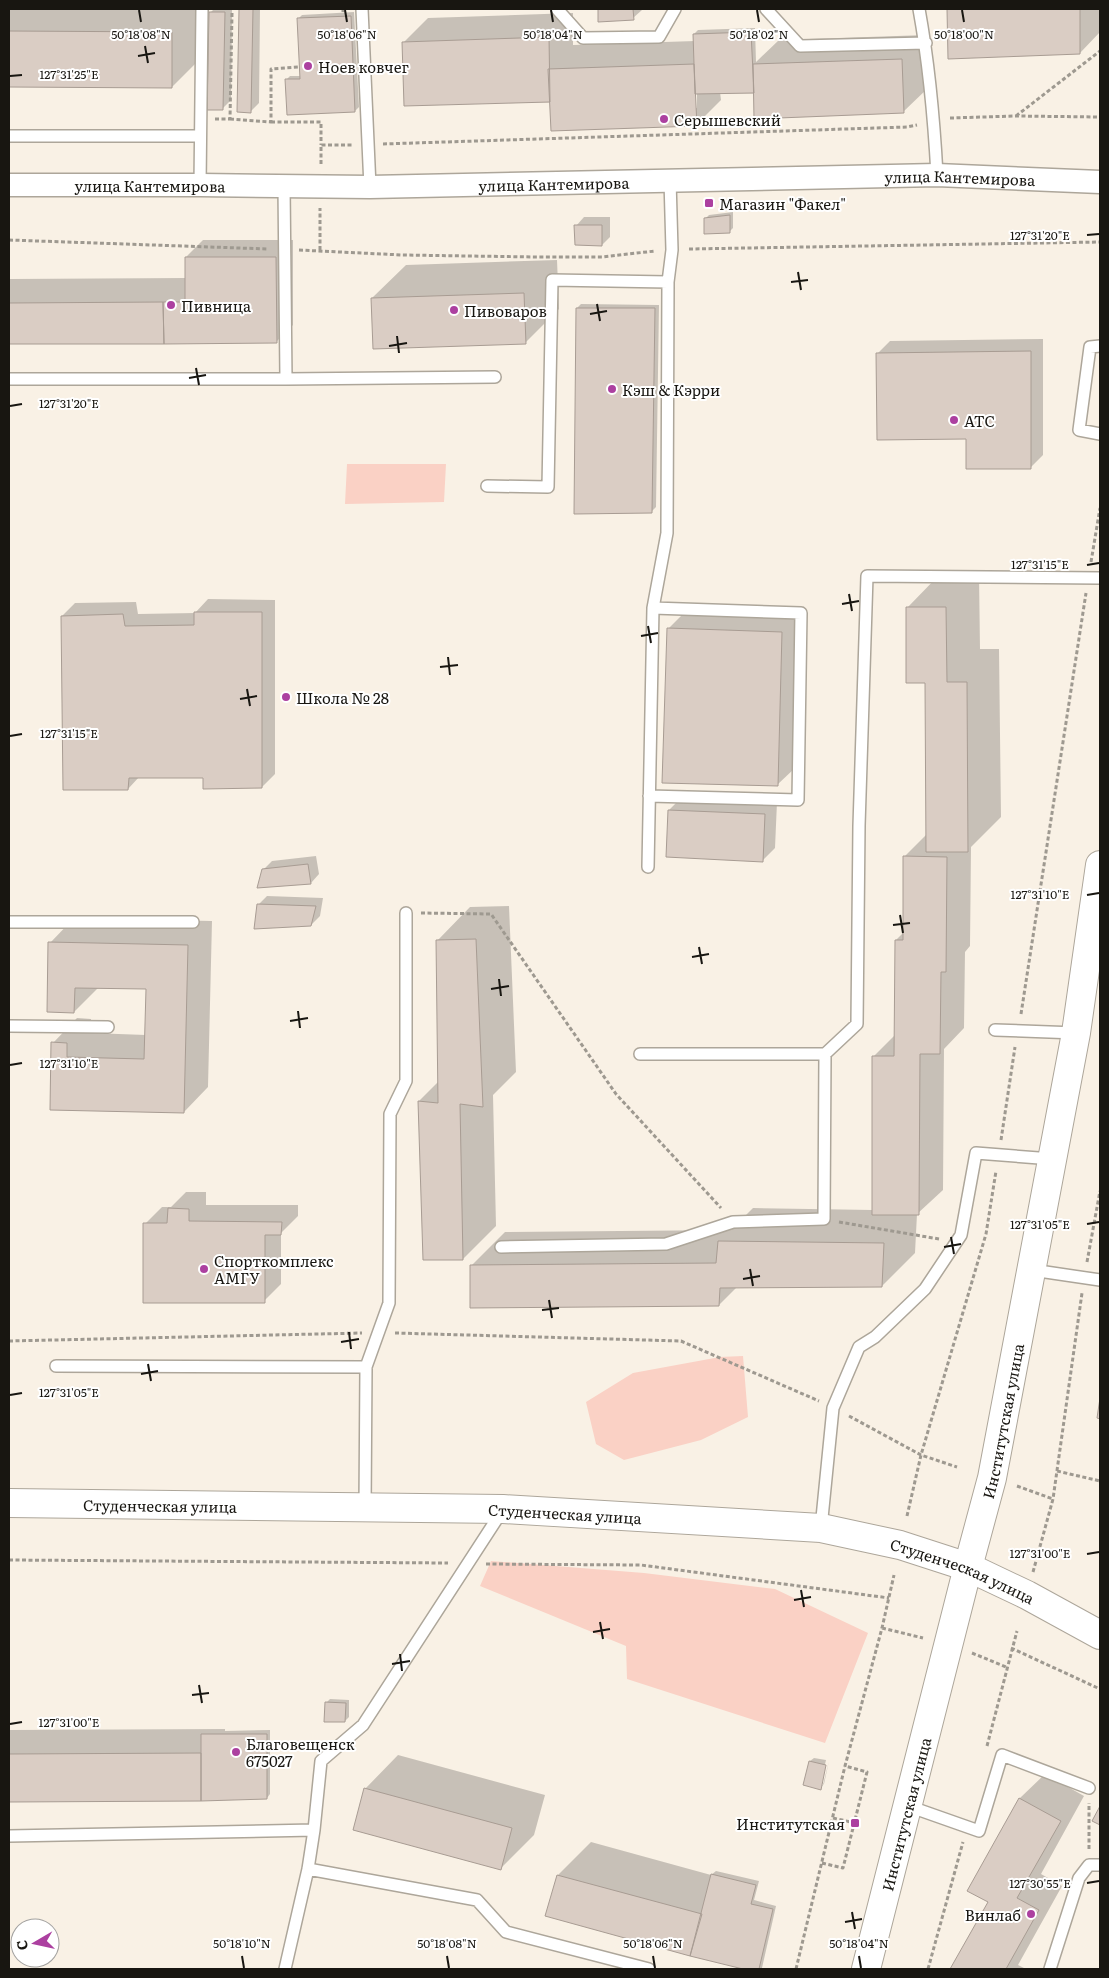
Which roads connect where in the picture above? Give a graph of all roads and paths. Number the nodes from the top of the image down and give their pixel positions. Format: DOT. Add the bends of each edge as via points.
graph roads {
  1 [pos="202,9"];
  2 [pos="362,9"];
  3 [pos="557,9"];
  4 [pos="675,9"];
  5 [pos="766,9"];
  6 [pos="919,9"];
  7 [pos="232,13"];
  8 [pos="926,44"];
  9 [pos="1100,51"];
  10 [pos="300,67"];
  11 [pos="1015,116"];
  12 [pos="1100,117"];
  13 [pos="200,118"];
  14 [pos="230,119"];
  15 [pos="934,121"];
  16 [pos="271,122"];
  17 [pos="9,136"];
  18 [pos="199,136"];
  19 [pos="369,144"];
  20 [pos="321,145"];
  21 [pos="321,168"];
  22 [pos="937,176"];
  23 [pos="670,180"];
  24 [pos="1100,182"];
  25 [pos="200,184"];
  26 [pos="9,185"];
  27 [pos="284,186"];
  28 [pos="370,187"];
  29 [pos="320,206"];
  30 [pos="9,240"];
  31 [pos="1100,242"];
  32 [pos="284,250"];
  33 [pos="320,250"];
  34 [pos="672,250"];
  35 [pos="668,282"];
  36 [pos="1100,346"];
  37 [pos="495,377"];
  38 [pos="9,379"];
  39 [pos="286,379"];
  40 [pos="1100,434"];
  41 [pos="487,486"];
  42 [pos="1100,578"];
  43 [pos="653,608"];
  44 [pos="649,796"];
  45 [pos="1100,865"];
  46 [pos="648,867"];
  47 [pos="406,913"];
  48 [pos="9,922"];
  49 [pos="193,922"];
  50 [pos="9,1026"];
  51 [pos="108,1027"];
  52 [pos="995,1030"];
  53 [pos="1076,1032"];
  54 [pos="640,1054"];
  55 [pos="825,1054"];
  56 [pos="1052,1160"];
  57 [pos="1100,1191"];
  58 [pos="824,1219"];
  59 [pos="733,1222"];
  60 [pos="956,1242"];
  61 [pos="501,1247"];
  62 [pos="1032,1270"];
  63 [pos="1084,1278"];
  64 [pos="1100,1280"];
  65 [pos="378,1332"];
  66 [pos="9,1341"];
  67 [pos="56,1366"];
  68 [pos="366,1367"];
  69 [pos="833,1408"];
  70 [pos="957,1467"];
  71 [pos="1057,1471"];
  72 [pos="1100,1481"];
  73 [pos="1017,1486"];
  74 [pos="1054,1499"];
  75 [pos="9,1503"];
  76 [pos="365,1508"];
  77 [pos="503,1509"];
  78 [pos="821,1528"];
  79 [pos="968,1567"];
  80 [pos="1033,1574"];
  81 [pos="894,1575"];
  82 [pos="882,1628"];
  83 [pos="1100,1635"];
  84 [pos="923,1638"];
  85 [pos="1012,1648"];
  86 [pos="972,1653"];
  87 [pos="1006,1666"];
  88 [pos="1100,1689"];
  89 [pos="845,1766"];
  90 [pos="1089,1788"];
  91 [pos="908,1806"];
  92 [pos="833,1818"];
  93 [pos="855,1823"];
  94 [pos="314,1830"];
  95 [pos="9,1836"];
  96 [pos="822,1863"];
  97 [pos="1095,1865"];
  98 [pos="308,1869"];
  99 [pos="285,1969"];
  100 [pos="649,1969"];
  101 [pos="796,1969"];
  102 [pos="866,1969"];
  103 [pos="1050,1969"];
  1 -- 13 [label="lane"];
  2 -- 19 [label="lane"];
  3 -- 4 [label="lane" via="583,38 658,37"];
  5 -- 8 [label="lane" via="800,46"];
  6 -- 8 [label="lane"];
  7 -- 14 [label="path"];
  8 -- 15 [label="lane"];
  9 -- 11 [label="path"];
  10 -- 16 [label="path" via="271,69"];
  11 -- 12 [label="path"];
  11 -- 15 [label="path"];
  13 -- 14 [label="path"];
  13 -- 18 [label="lane"];
  14 -- 16 [label="path"];
  15 -- 19 [label="path" via="907,127"];
  15 -- 22 [label="lane"];
  16 -- 20 [label="path" via="321,122"];
  17 -- 18 [label="lane"];
  18 -- 25 [label="lane"];
  19 -- 20 [label="path"];
  19 -- 28 [label="lane"];
  20 -- 21 [label="path"];
  22 -- 23 [label="street, улица Кантемирова"];
  22 -- 24 [label="street, улица Кантемирова"];
  23 -- 28 [label="street, улица Кантемирова"];
  23 -- 34 [label="lane"];
  25 -- 26 [label="street, улица Кантемирова"];
  25 -- 27 [label="street, улица Кантемирова"];
  27 -- 28 [label="street, улица Кантемирова"];
  27 -- 32 [label="lane"];
  29 -- 33 [label="path"];
  30 -- 32 [label="path"];
  31 -- 34 [label="path"];
  32 -- 33 [label="path"];
  32 -- 39 [label="lane"];
  33 -- 34 [label="path" via="402,256 536,257 602,257"];
  34 -- 35 [label="lane"];
  35 -- 41 [label="lane" via="552,280 548,487"];
  35 -- 43 [label="lane" via="667,533"];
  36 -- 40 [label="lane" via="1090,347 1079,430"];
  37 -- 39 [label="lane"];
  38 -- 39 [label="lane"];
  42 -- 55 [label="lane" via="867,576 857,1024"];
  43 -- 44 [label="lane"];
  43 -- 44 [label="lane" via="801,614 798,800"];
  44 -- 46 [label="lane"];
  45 -- 53 [label="main road, Институтская улица"];
  47 -- 59 [label="path" via="491,914 616,1094"];
  47 -- 65 [label="lane" via="406,1081 390,1114 389,1304"];
  48 -- 49 [label="lane"];
  50 -- 51 [label="lane"];
  52 -- 53 [label="lane"];
  53 -- 56 [label="main road, Институтская улица"];
  54 -- 55 [label="lane"];
  55 -- 58 [label="lane"];
  56 -- 60 [label="lane" via="976,1153"];
  56 -- 62 [label="main road, Институтская улица"];
  57 -- 63 [label="path"];
  58 -- 59 [label="lane"];
  58 -- 60 [label="path"];
  59 -- 61 [label="lane" via="666,1244"];
  60 -- 69 [label="lane" via="925,1290 859,1347"];
  62 -- 63 [label="lane"];
  62 -- 79 [label="main road, Институтская улица" via="992,1478"];
  63 -- 64 [label="lane"];
  63 -- 71 [label="path"];
  65 -- 66 [label="path"];
  65 -- 68 [label="lane"];
  65 -- 69 [label="path" via="680,1341"];
  67 -- 68 [label="lane"];
  68 -- 76 [label="lane"];
  69 -- 70 [label="path" via="921,1455"];
  69 -- 78 [label="lane"];
  71 -- 72 [label="path"];
  71 -- 74 [label="path"];
  73 -- 74 [label="path"];
  74 -- 80 [label="path"];
  75 -- 76 [label="main road, Студенческая улица"];
  76 -- 77 [label="main road, Студенческая улица"];
  77 -- 78 [label="main road, Студенческая улица"];
  77 -- 94 [label="lane" via="363,1725 321,1761"];
  78 -- 79 [label="main road, Студенческая улица" via="900,1545"];
  79 -- 83 [label="main road, Студенческая улица"];
  79 -- 91 [label="main road, Институтская улица"];
  81 -- 82 [label="path"];
  82 -- 84 [label="path"];
  82 -- 89 [label="path"];
  85 -- 88 [label="path"];
  86 -- 87 [label="path"];
  89 -- 92 [label="path"];
  89 -- 93 [label="path" via="867,1772"];
  90 -- 91 [label="lane" via="1002,1755 979,1831"];
  90 -- 97 [label="path"];
  91 -- 102 [label="main road, Институтская улица"];
  92 -- 93 [label="path"];
  92 -- 96 [label="path"];
  93 -- 96 [label="path" via="843,1868"];
  94 -- 95 [label="lane"];
  94 -- 98 [label="lane"];
  96 -- 101 [label="path"];
  97 -- 103 [label="lane" via="1079,1878"];
  98 -- 99 [label="lane"];
  98 -- 100 [label="lane" via="477,1900 506,1932"];
}
